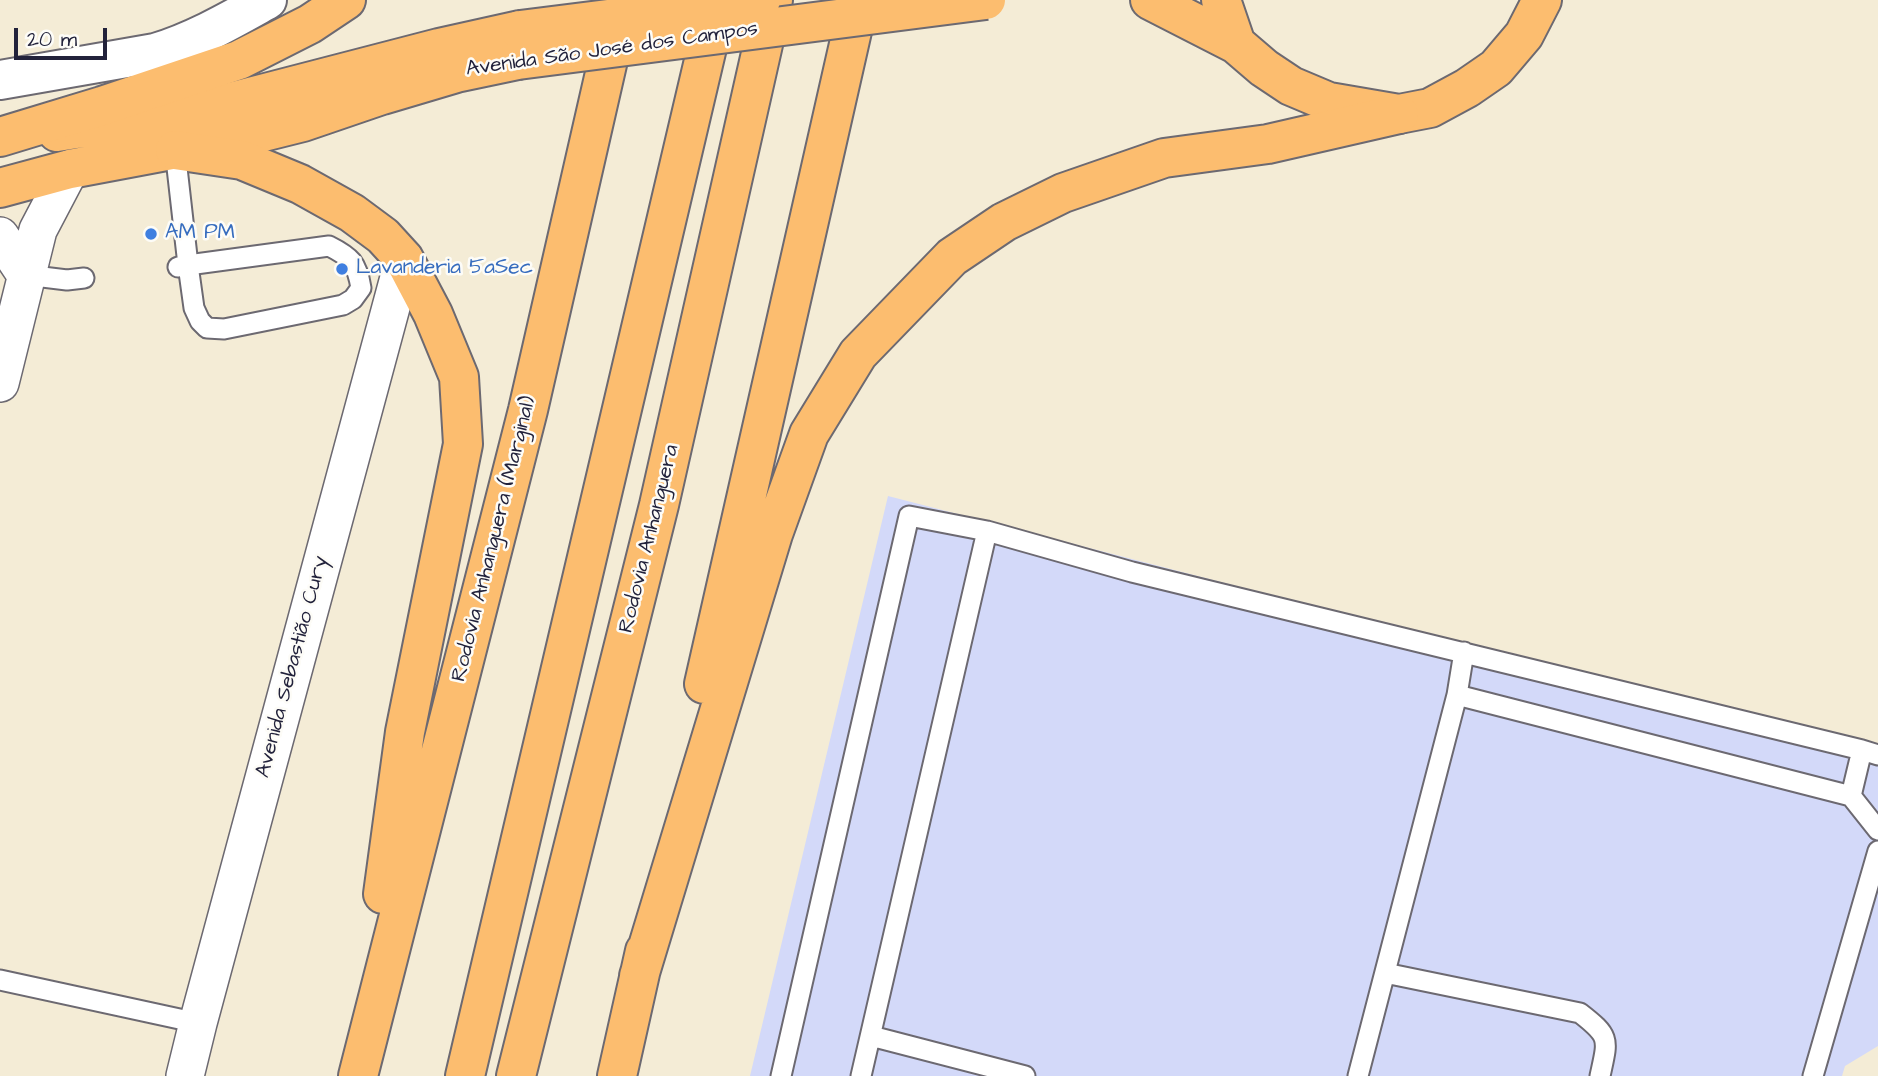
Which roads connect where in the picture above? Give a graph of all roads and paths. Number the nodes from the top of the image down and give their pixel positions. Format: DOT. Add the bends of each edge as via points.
graph roads {
  1 [pos="215,0"];
  2 [pos="346,0"];
  3 [pos="622,0"];
  4 [pos="718,0"];
  5 [pos="761,0"];
  6 [pos="773,0"];
  7 [pos="859,0"];
  8 [pos="986,0"];
  9 [pos="1150,0"];
  10 [pos="1221,0"];
  11 [pos="1542,0"];
  12 [pos="255,3"];
  13 [pos="1236,44"];
  14 [pos="519,45"];
  15 [pos="134,58"];
  16 [pos="0,80"];
  17 [pos="1399,114"];
  18 [pos="0,139"];
  19 [pos="175,150"];
  20 [pos="70,169"];
  21 [pos="0,188"];
  22 [pos="0,236"];
  23 [pos="404,259"];
  24 [pos="183,266"];
  25 [pos="26,275"];
  26 [pos="84,278"];
  27 [pos="0,383"];
  28 [pos="987,531"];
  29 [pos="1464,652"];
  30 [pos="1457,695"];
  31 [pos="1870,752"];
  32 [pos="1851,796"];
  33 [pos="1878,830"];
  34 [pos="1878,851"];
  35 [pos="1385,973"];
  36 [pos="639,976"];
  37 [pos="0,980"];
  38 [pos="198,1023"];
  39 [pos="871,1036"];
  40 [pos="185,1076"];
  41 [pos="358,1076"];
  42 [pos="466,1076"];
  43 [pos="516,1076"];
  44 [pos="617,1076"];
  45 [pos="781,1076"];
  46 [pos="861,1076"];
  47 [pos="1025,1076"];
  48 [pos="1359,1076"];
  49 [pos="1600,1076"];
  50 [pos="1813,1076"];
  1 -- 15 [label="street"];
  2 -- 18 [label="main road" via="239,60"];
  3 -- 41 [label="main road, Rodovia Anhanguera (Marginal)" via="528,410"];
  4 -- 42 [label="main road"];
  5 -- 14 [label="main road, Avenida São José dos Campos, bridge"];
  6 -- 43 [label="main road, Rodovia Anhanguera" via="659,505"];
  7 -- 36 [label="main road"];
  8 -- 14 [label="main road, Avenida São José dos Campos, bridge"];
  9 -- 13 [label="main road"];
  10 -- 13 [label="main road"];
  11 -- 17 [label="main road" via="1524,35 1496,68 1430,108"];
  12 -- 15 [label="street" via="177,47"];
  13 -- 17 [label="main road" via="1291,86 1329,102"];
  14 -- 18 [label="main road, Avenida São José dos Campos" via="439,48 208,108"];
  14 -- 19 [label="main road, Avenida São José dos Campos" via="456,73 303,122"];
  15 -- 16 [label="street"];
  17 -- 36 [label="main road" via="1268,144 1164,158 1063,193 1004,222 952,257 858,354 809,434 773,534"];
  19 -- 20 [label="main road, Avenida São José dos Campos"];
  19 -- 23 [label="main road" via="242,160 300,184 352,213"];
  19 -- 24 [label="lane"];
  20 -- 21 [label="main road, Avenida São José dos Campos"];
  20 -- 25 [label="street" via="38,230"];
  22 -- 25 [label="street"];
  23 -- 38 [label="street, Avenida Sebastião Cury"];
  23 -- 41 [label="main road" via="460,377 463,444 405,732"];
  24 -- 24 [label="lane" via="329,246 347,255 359,272 361,288 343,305 224,329 206,328 194,308"];
  25 -- 26 [label="lane"];
  25 -- 27 [label="street"];
  28 -- 29 [label="lane" via="1132,572"];
  28 -- 39 [label="lane"];
  28 -- 45 [label="lane" via="909,516"];
  29 -- 30 [label="lane"];
  29 -- 31 [label="lane"];
  30 -- 32 [label="lane"];
  30 -- 35 [label="lane"];
  31 -- 32 [label="lane"];
  32 -- 33 [label="lane"];
  34 -- 50 [label="lane"];
  35 -- 48 [label="lane"];
  35 -- 49 [label="lane" via="1580,1013 1601,1029 1606,1045"];
  36 -- 44 [label="main road"];
  37 -- 38 [label="lane"];
  38 -- 40 [label="street, Avenida Sebastião Cury"];
  39 -- 46 [label="lane"];
  39 -- 47 [label="lane"];
}
